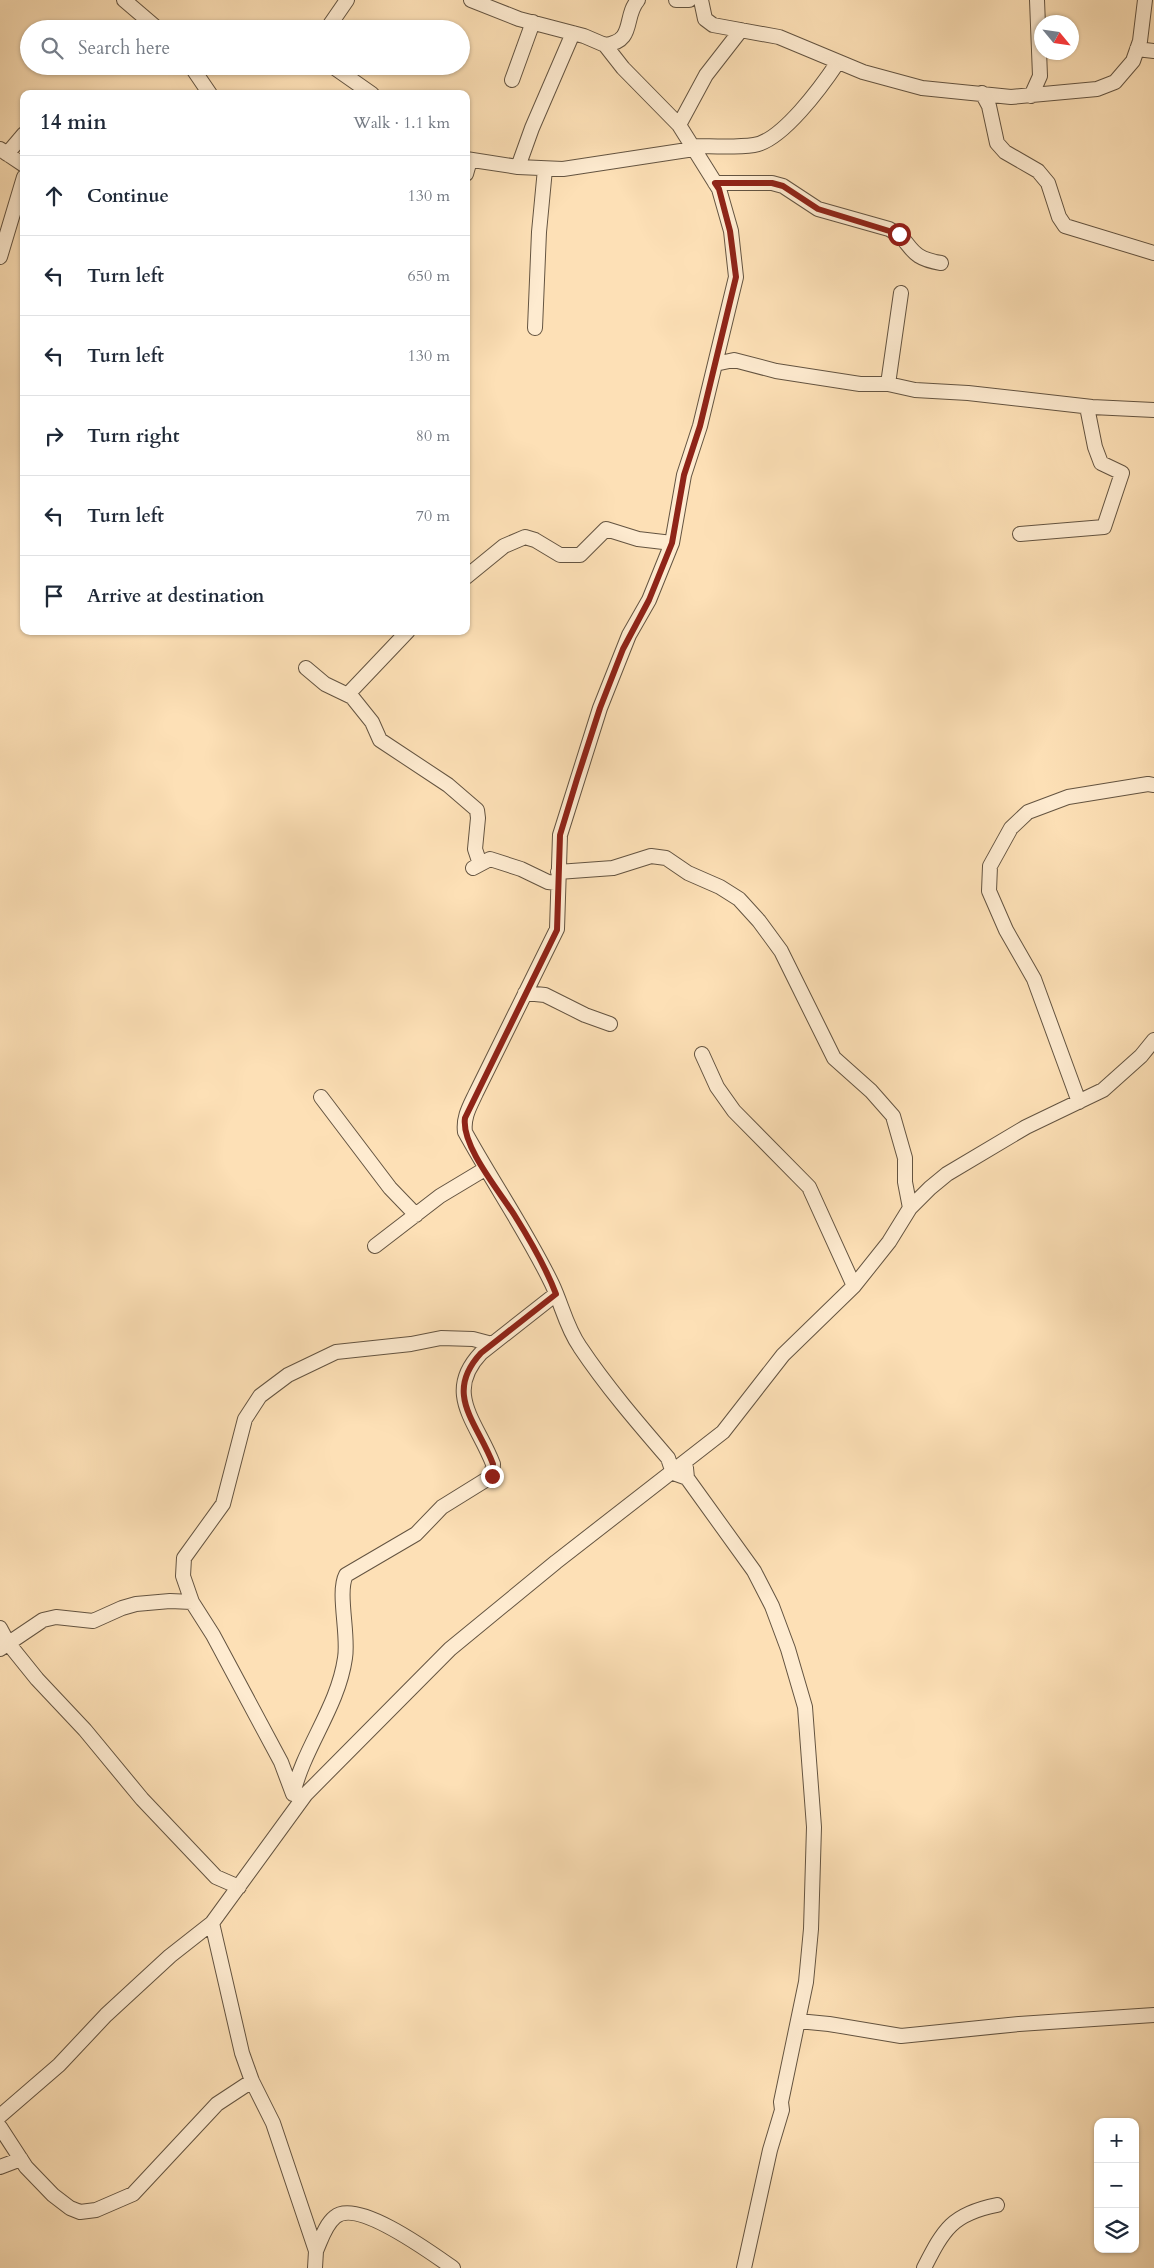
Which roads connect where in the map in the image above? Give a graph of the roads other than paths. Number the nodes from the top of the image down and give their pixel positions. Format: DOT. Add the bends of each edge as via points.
graph roads {
  1 [pos="124,0"];
  2 [pos="347,0"];
  3 [pos="471,0"];
  4 [pos="638,0"];
  5 [pos="676,0"];
  6 [pos="689,0"];
  7 [pos="701,0"];
  8 [pos="1037,0"];
  9 [pos="1145,0"];
  10 [pos="147,20"];
  11 [pos="333,20"];
  12 [pos="533,22"];
  13 [pos="741,30"];
  14 [pos="574,33"];
  15 [pos="605,45"];
  16 [pos="1137,49"];
  17 [pos="1154,51"];
  18 [pos="838,62"];
  19 [pos="198,75"];
  20 [pos="345,75"];
  21 [pos="512,80"];
  22 [pos="207,90"];
  23 [pos="366,90"];
  24 [pos="982,93"];
  25 [pos="1031,96"];
  26 [pos="679,126"];
  27 [pos="20,138"];
  28 [pos="693,148"];
  29 [pos="4,152"];
  30 [pos="470,160"];
  31 [pos="20,162"];
  32 [pos="518,167"];
  33 [pos="545,169"];
  34 [pos="715,183"];
  35 [pos="20,190"];
  36 [pos="1154,253"];
  37 [pos="0,257"];
  38 [pos="941,263"];
  39 [pos="901,293"];
  40 [pos="535,328"];
  41 [pos="722,337"];
  42 [pos="734,360"];
  43 [pos="715,364"];
  44 [pos="888,384"];
  45 [pos="1088,407"];
  46 [pos="1154,410"];
  47 [pos="1020,534"];
  48 [pos="672,543"];
  49 [pos="470,574"];
  50 [pos="404,635"];
  51 [pos="306,668"];
  52 [pos="352,697"];
  53 [pos="1154,786"];
  54 [pos="558,878"];
  55 [pos="526,993"];
  56 [pos="610,1024"];
  57 [pos="1154,1040"];
  58 [pos="702,1054"];
  59 [pos="321,1097"];
  60 [pos="1079,1102"];
  61 [pos="484,1169"];
  62 [pos="910,1208"];
  63 [pos="416,1215"];
  64 [pos="374,1246"];
  65 [pos="854,1286"];
  66 [pos="556,1294"];
  67 [pos="492,1344"];
  68 [pos="686,1462"];
  69 [pos="672,1473"];
  70 [pos="687,1478"];
  71 [pos="192,1602"];
  72 [pos="0,1628"];
  73 [pos="4,1646"];
  74 [pos="293,1794"];
  75 [pos="290,1818"];
  76 [pos="239,1887"];
  77 [pos="212,1923"];
  78 [pos="1154,2015"];
  79 [pos="798,2021"];
  80 [pos="252,2081"];
  81 [pos="0,2116"];
  82 [pos="0,2126"];
  83 [pos="20,2159"];
  84 [pos="0,2167"];
  85 [pos="997,2206"];
  86 [pos="316,2251"];
  87 [pos="315,2268"];
  88 [pos="453,2268"];
  89 [pos="744,2268"];
  90 [pos="924,2268"];
  1 -- 10 [label="street"];
  2 -- 11 [label="street"];
  3 -- 12 [label="street"];
  4 -- 15 [label="street" via="623,38"];
  5 -- 6 [label="street"];
  7 -- 13 [label="street" via="703,15 708,22"];
  8 -- 25 [label="street" via="1040,76"];
  9 -- 16 [label="street" via="1145,16"];
  12 -- 14 [label="street"];
  12 -- 21 [label="street"];
  13 -- 18 [label="street" via="790,40"];
  13 -- 26 [label="street" via="706,75"];
  14 -- 15 [label="street"];
  14 -- 32 [label="street"];
  15 -- 26 [label="street"];
  16 -- 17 [label="street"];
  16 -- 25 [label="street" via="1133,61 1115,82 1097,89"];
  18 -- 24 [label="street" via="922,88"];
  18 -- 28 [label="street" via="823,84 774,137 755,145"];
  19 -- 22 [label="street"];
  20 -- 23 [label="street"];
  24 -- 25 [label="street" via="1000,97"];
  24 -- 36 [label="street" via="989,106 997,143 1005,152 1038,171 1048,183 1064,226 1093,232"];
  26 -- 28 [label="street"];
  27 -- 29 [label="street"];
  28 -- 33 [label="street" via="563,169"];
  28 -- 34 [label="street"];
  29 -- 31 [label="street"];
  30 -- 32 [label="street"];
  32 -- 33 [label="street"];
  33 -- 40 [label="street"];
  34 -- 38 [label="street" via="772,183 783,186 818,209 890,229 899,234 918,258"];
  34 -- 41 [label="street" via="726,212 736,265"];
  35 -- 37 [label="street"];
  39 -- 44 [label="street"];
  41 -- 42 [label="street"];
  41 -- 43 [label="street"];
  42 -- 43 [label="street"];
  42 -- 44 [label="street" via="848,383"];
  43 -- 48 [label="street" via="684,475"];
  44 -- 45 [label="street" via="915,390"];
  45 -- 46 [label="street"];
  45 -- 47 [label="street" via="1101,463 1122,473 1108,520 1104,527"];
  48 -- 49 [label="street" via="638,539 606,529 580,555 560,555 525,537 504,546"];
  48 -- 54 [label="street" via="649,600 623,649 600,708 560,835"];
  50 -- 52 [label="street" via="351,691"];
  51 -- 52 [label="street" via="325,684"];
  52 -- 54 [label="street" via="372,722 380,740 448,785 477,810 476,866 490,859 548,882"];
  53 -- 60 [label="street" via="1148,784 1068,797 1028,812 1011,828 990,866 989,891 1006,930 1034,979"];
  54 -- 55 [label="street" via="557,930"];
  54 -- 62 [label="street" via="613,868 651,856 666,858 739,899 781,951 834,1058 893,1116 905,1158"];
  55 -- 56 [label="street" via="545,994"];
  55 -- 61 [label="street" via="465,1118 465,1132"];
  57 -- 60 [label="street" via="1122,1075 1103,1090"];
  58 -- 65 [label="street" via="717,1087 734,1111 809,1187"];
  59 -- 63 [label="street" via="390,1188"];
  60 -- 62 [label="street" via="1026,1127 962,1165 941,1179"];
  61 -- 63 [label="street"];
  61 -- 66 [label="street" via="516,1217"];
  62 -- 65 [label="street" via="889,1242"];
  63 -- 64 [label="street"];
  65 -- 68 [label="street" via="784,1355 724,1432"];
  66 -- 67 [label="street"];
  66 -- 69 [label="street" via="578,1346 668,1458"];
  67 -- 71 [label="street" via="474,1339 441,1338 336,1352 288,1375 260,1396 244,1420 223,1504 184,1558 183,1576"];
  67 -- 74 [label="street" via="471,1363 463,1380 462,1396 487,1448 494,1472 442,1507 416,1534 346,1575 342,1582 346,1656 341,1680 297,1776"];
  68 -- 69 [label="street"];
  68 -- 70 [label="street"];
  69 -- 70 [label="street"];
  69 -- 75 [label="street" via="450,1649 312,1788"];
  70 -- 79 [label="street" via="754,1571 772,1606 805,1707 814,1827 811,1929"];
  71 -- 73 [label="street" via="136,1604 94,1621 50,1618 27,1629"];
  71 -- 74 [label="street" via="281,1762"];
  72 -- 73 [label="street"];
  73 -- 76 [label="street" via="202,1864 216,1877"];
  74 -- 75 [label="street"];
  75 -- 76 [label="street"];
  76 -- 77 [label="street"];
  77 -- 80 [label="street" via="242,2053"];
  77 -- 81 [label="street" via="170,1956 106,2015 59,2065"];
  78 -- 79 [label="street" via="901,2036"];
  79 -- 89 [label="street" via="782,2110"];
  80 -- 83 [label="street" via="217,2104 133,2194 96,2210 80,2212 70,2208 53,2195"];
  80 -- 86 [label="street" via="273,2123"];
  82 -- 83 [label="street"];
  83 -- 84 [label="street"];
  85 -- 90 [label="street" via="973,2210 956,2221 945,2231"];
  86 -- 87 [label="street"];
  86 -- 88 [label="street" via="335,2217 344,2213 391,2228"];
}
